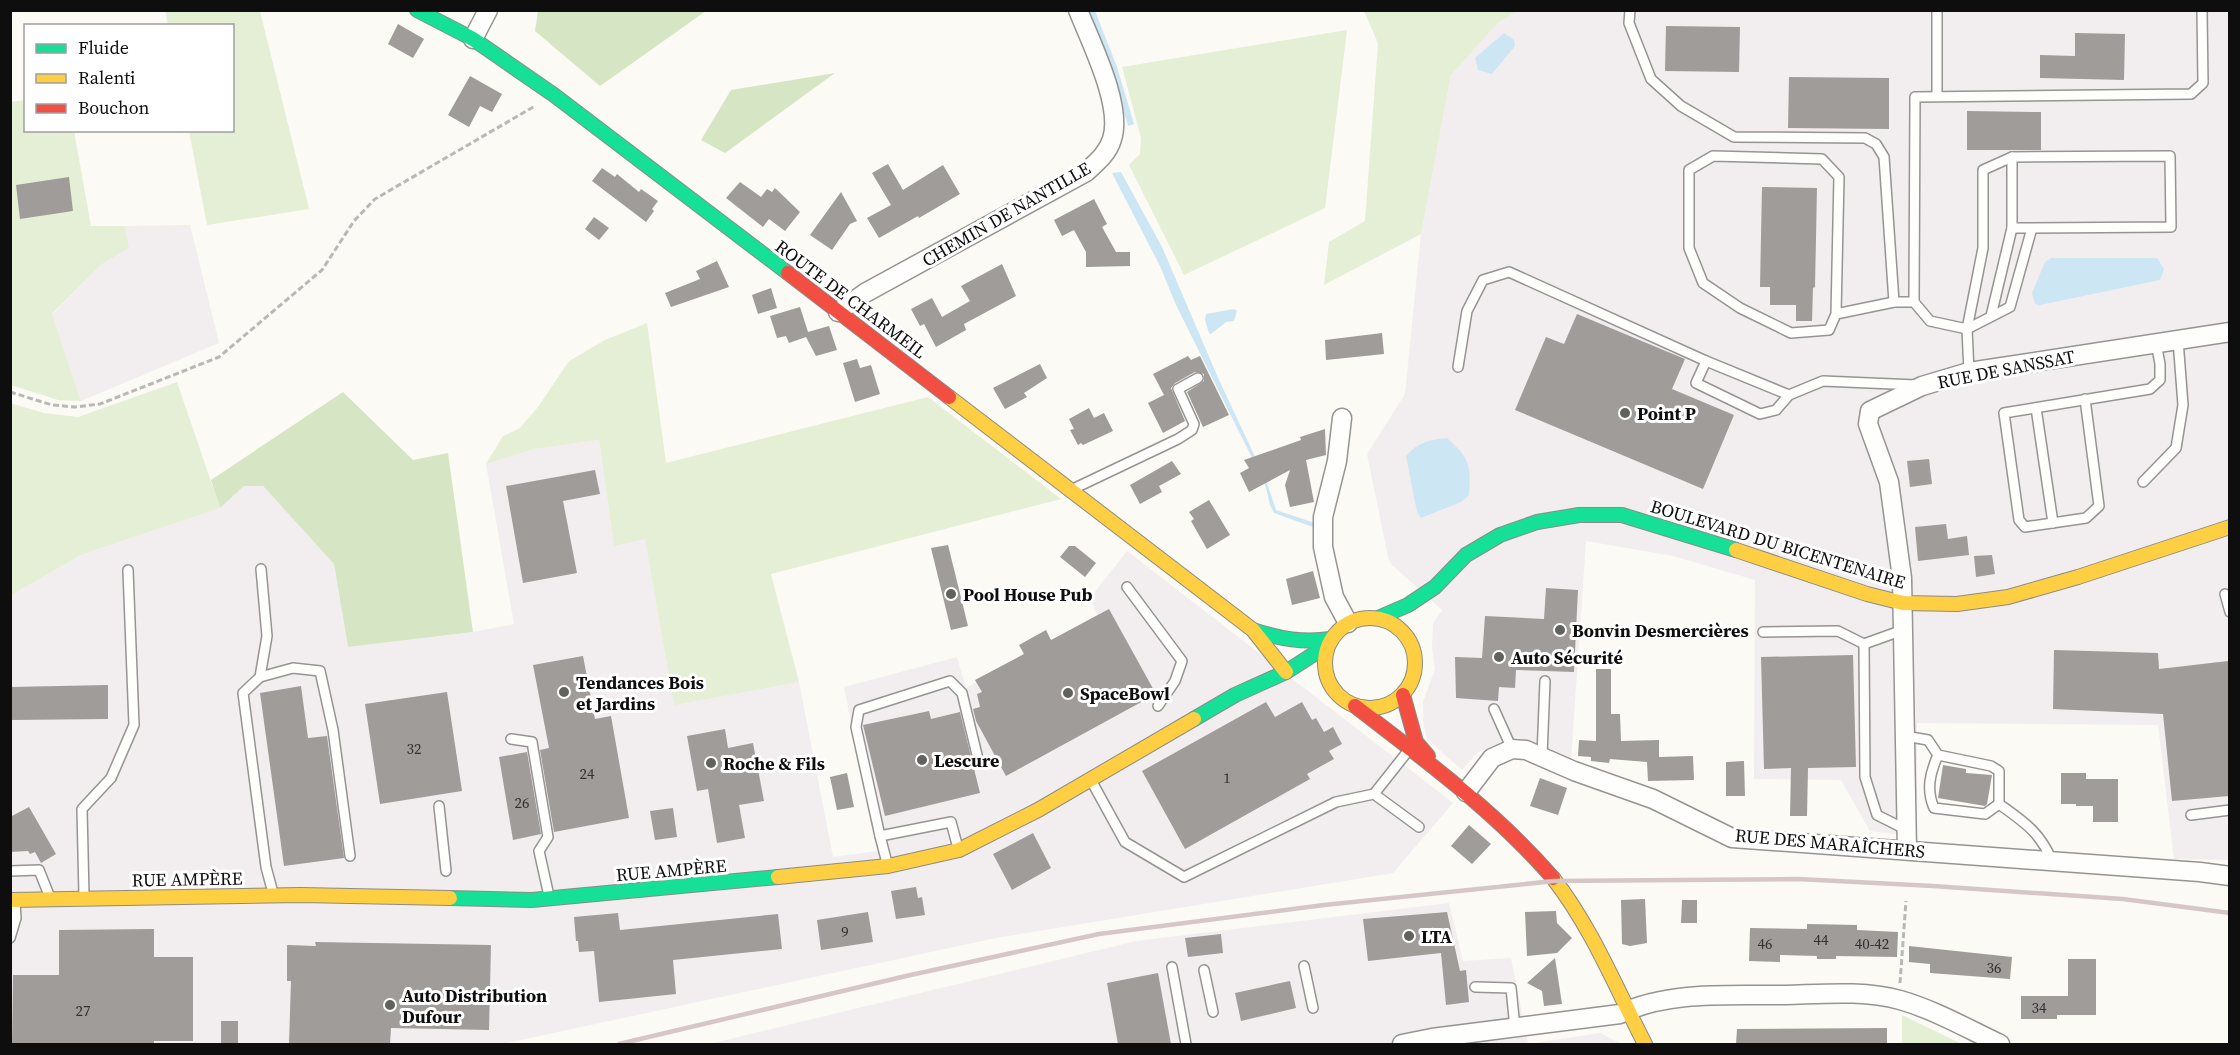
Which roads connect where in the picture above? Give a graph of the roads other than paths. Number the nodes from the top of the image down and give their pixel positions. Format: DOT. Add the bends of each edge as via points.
graph roads {
  1 [pos="417,10"];
  2 [pos="488,10"];
  3 [pos="1078,10"];
  4 [pos="1630,10"];
  5 [pos="1936,10"];
  6 [pos="2202,10"];
  7 [pos="473,39"];
  8 [pos="1937,96"];
  9 [pos="2012,158"];
  10 [pos="2012,228"];
  11 [pos="2032,228"];
  12 [pos="1894,302"];
  13 [pos="1914,302"];
  14 [pos="838,312"];
  15 [pos="1836,314"];
  16 [pos="1991,316"];
  17 [pos="1967,329"];
  18 [pos="2229,332"];
  19 [pos="2178,340"];
  20 [pos="2156,343"];
  21 [pos="1706,361"];
  22 [pos="1458,367"];
  23 [pos="1969,372"];
  24 [pos="1198,378"];
  25 [pos="1922,386"];
  26 [pos="1789,395"];
  27 [pos="2085,399"];
  28 [pos="2036,408"];
  29 [pos="1342,418"];
  30 [pos="2143,482"];
  31 [pos="1071,490"];
  32 [pos="2053,523"];
  33 [pos="2229,526"];
  34 [pos="261,569"];
  35 [pos="128,570"];
  36 [pos="1127,587"];
  37 [pos="1435,587"];
  38 [pos="2225,594"];
  39 [pos="1903,603"];
  40 [pos="2229,612"];
  41 [pos="1377,618"];
  42 [pos="1348,623"];
  43 [pos="1253,630"];
  44 [pos="1904,630"];
  45 [pos="1763,632"];
  46 [pos="1410,641"];
  47 [pos="1330,642"];
  48 [pos="1864,644"];
  49 [pos="1286,672"];
  50 [pos="260,677"];
  51 [pos="1545,681"];
  52 [pos="1330,685"];
  53 [pos="1248,688"];
  54 [pos="1403,695"];
  55 [pos="1158,706"];
  56 [pos="1355,706"];
  57 [pos="1494,709"];
  58 [pos="1905,736"];
  59 [pos="511,739"];
  60 [pos="1413,746"];
  61 [pos="1512,749"];
  62 [pos="1938,755"];
  63 [pos="1542,756"];
  64 [pos="978,759"];
  65 [pos="1090,779"];
  66 [pos="1466,792"];
  67 [pos="1374,794"];
  68 [pos="1999,804"];
  69 [pos="439,806"];
  70 [pos="2229,810"];
  71 [pos="2192,815"];
  72 [pos="1419,827"];
  73 [pos="1907,830"];
  74 [pos="880,836"];
  75 [pos="959,850"];
  76 [pos="1907,850"];
  77 [pos="350,856"];
  78 [pos="2052,861"];
  79 [pos="888,866"];
  80 [pos="10,871"];
  81 [pos="446,871"];
  82 [pos="2229,876"];
  83 [pos="274,895"];
  84 [pos="84,898"];
  85 [pos="51,899"];
  86 [pos="549,899"];
  87 [pos="13,900"];
  88 [pos="10,938"];
  89 [pos="1304,966"];
  90 [pos="1172,967"];
  91 [pos="1204,970"];
  92 [pos="1475,987"];
  93 [pos="1313,1008"];
  94 [pos="1627,1011"];
  95 [pos="1213,1012"];
  96 [pos="1515,1028"];
  97 [pos="1186,1044"];
  98 [pos="1402,1044"];
  99 [pos="1645,1044"];
  100 [pos="2000,1044"];
  1 -- 7 [label="main road, ROUTE DE CHARMEIL"];
  2 -- 7 [label="street"];
  3 -- 14 [label="street, CHEMIN DE NANTILLE" via="1112,99 1115,119 1104,156 1086,172 865,293"];
  4 -- 12 [label="lane" via="1629,23 1651,79 1681,106 1734,137 1865,138 1876,144 1884,157"];
  5 -- 8 [label="lane"];
  6 -- 8 [label="lane" via="2203,83 2191,94"];
  7 -- 14 [label="main road, ROUTE DE CHARMEIL" via="554,95"];
  8 -- 13 [label="lane" via="1915,97"];
  9 -- 10 [label="lane"];
  9 -- 11 [label="lane" via="2170,156 2171,227"];
  9 -- 17 [label="lane" via="1983,170 1983,248"];
  10 -- 11 [label="lane"];
  10 -- 16 [label="lane"];
  11 -- 16 [label="lane" via="2010,306"];
  12 -- 13 [label="lane"];
  12 -- 15 [label="lane"];
  13 -- 17 [label="lane" via="1930,321"];
  14 -- 31 [label="main road, ROUTE DE CHARMEIL"];
  15 -- 15 [label="lane" via="1839,177 1822,159 1713,156 1689,170 1689,248 1703,283 1740,308 1791,333 1829,330"];
  16 -- 17 [label="lane"];
  17 -- 23 [label="lane"];
  18 -- 19 [label="street, RUE DE SANSSAT"];
  19 -- 20 [label="street, RUE DE SANSSAT"];
  19 -- 30 [label="lane" via="2183,405 2176,448"];
  20 -- 23 [label="street, RUE DE SANSSAT"];
  20 -- 27 [label="lane" via="2160,380 2150,388"];
  21 -- 22 [label="lane" via="1509,272 1483,280 1467,311"];
  21 -- 26 [label="lane"];
  21 -- 26 [label="lane" via="1696,383 1760,414 1776,410"];
  23 -- 25 [label="street, RUE DE SANSSAT"];
  24 -- 31 [label="lane" via="1178,389 1194,424 1192,430"];
  25 -- 26 [label="lane" via="1823,381"];
  25 -- 39 [label="street, RUE DE SANSSAT" via="1870,411 1868,424 1889,482"];
  27 -- 28 [label="lane"];
  27 -- 32 [label="lane" via="2099,506 2086,518"];
  28 -- 32 [label="lane"];
  28 -- 32 [label="lane" via="2004,413 2019,520 2025,527"];
  29 -- 42 [label="street" via="1337,461 1323,517 1323,547 1334,597"];
  31 -- 43 [label="main road, ROUTE DE CHARMEIL"];
  33 -- 39 [label="main road, BOULEVARD DU BICENTENAIRE" via="2008,597 1957,604"];
  34 -- 50 [label="lane" via="267,636"];
  35 -- 84 [label="lane" via="134,725 111,778 82,809"];
  36 -- 55 [label="lane" via="1182,661 1175,681"];
  37 -- 39 [label="main road, BOULEVARD DU BICENTENAIRE" via="1466,555 1500,535 1537,522 1579,515 1622,515"];
  37 -- 41 [label="main road, BOULEVARD DU BICENTENAIRE" via="1408,605"];
  37 -- 46 [label="main road, BOULEVARD DU BICENTENAIRE"];
  38 -- 40 [label="lane"];
  39 -- 44 [label="street, RUE DE SANSSAT"];
  41 -- 42 [label="main road"];
  41 -- 46 [label="main road" via="1396,626"];
  42 -- 47 [label="main road"];
  43 -- 47 [label="main road, ROUTE DE CHARMEIL" via="1283,641"];
  43 -- 49 [label="main road, ROUTE DE CHARMEIL"];
  43 -- 53 [label="main road" via="1258,667"];
  44 -- 48 [label="lane"];
  44 -- 58 [label="street, RUE DE SANSSAT"];
  45 -- 48 [label="lane" via="1838,631"];
  46 -- 54 [label="main road" via="1415,669"];
  47 -- 49 [label="main road, RUE AMPÈRE"];
  47 -- 52 [label="main road" via="1325,658"];
  48 -- 73 [label="lane" via="1865,777 1877,814"];
  49 -- 52 [label="main road"];
  49 -- 53 [label="main road, RUE AMPÈRE"];
  50 -- 77 [label="lane" via="293,668 320,671 333,730"];
  50 -- 83 [label="lane" via="243,693 266,867"];
  51 -- 63 [label="lane"];
  52 -- 56 [label="main road"];
  53 -- 65 [label="main road, RUE AMPÈRE"];
  54 -- 56 [label="main road" via="1380,707"];
  54 -- 60 [label="main road"];
  56 -- 60 [label="main road"];
  57 -- 61 [label="lane"];
  58 -- 62 [label="lane" via="1929,740"];
  58 -- 73 [label="street, RUE DE SANSSAT"];
  59 -- 86 [label="lane" via="532,742 548,837 539,851"];
  60 -- 66 [label="main road"];
  60 -- 67 [label="lane"];
  61 -- 63 [label="street, RUE DES MARAÎCHERS"];
  61 -- 66 [label="street" via="1492,758"];
  62 -- 68 [label="lane" via="1999,771"];
  62 -- 68 [label="lane" via="1931,770 1929,796 1934,808 1985,814"];
  63 -- 76 [label="street, RUE DES MARAÎCHERS" via="1653,799 1732,838"];
  64 -- 74 [label="lane" via="962,693 950,681 859,710 856,727"];
  65 -- 67 [label="lane" via="1125,842 1184,877 1336,802"];
  65 -- 75 [label="main road, RUE AMPÈRE"];
  66 -- 94 [label="main road" via="1517,838 1554,881 1593,942"];
  67 -- 72 [label="lane"];
  68 -- 78 [label="lane" via="2031,826 2045,843"];
  69 -- 81 [label="lane"];
  70 -- 71 [label="lane"];
  73 -- 76 [label="street, RUE DE SANSSAT"];
  74 -- 75 [label="lane" via="951,822"];
  74 -- 79 [label="lane"];
  75 -- 79 [label="main road, RUE AMPÈRE"];
  76 -- 78 [label="street, RUE DES MARAÎCHERS"];
  78 -- 82 [label="street, RUE DES MARAÎCHERS"];
  79 -- 86 [label="main road, RUE AMPÈRE"];
  80 -- 85 [label="lane" via="39,870"];
  83 -- 84 [label="main road, RUE AMPÈRE"];
  83 -- 86 [label="main road, RUE AMPÈRE"];
  84 -- 85 [label="main road, RUE AMPÈRE"];
  85 -- 87 [label="main road, RUE AMPÈRE"];
  87 -- 88 [label="lane" via="16,918"];
  89 -- 93 [label="lane"];
  90 -- 97 [label="lane"];
  91 -- 95 [label="lane"];
  92 -- 96 [label="lane" via="1511,988"];
  94 -- 96 [label="street"];
  94 -- 99 [label="main road"];
  94 -- 100 [label="street" via="1685,997 1852,994 1899,1000"];
  96 -- 98 [label="street"];
}
